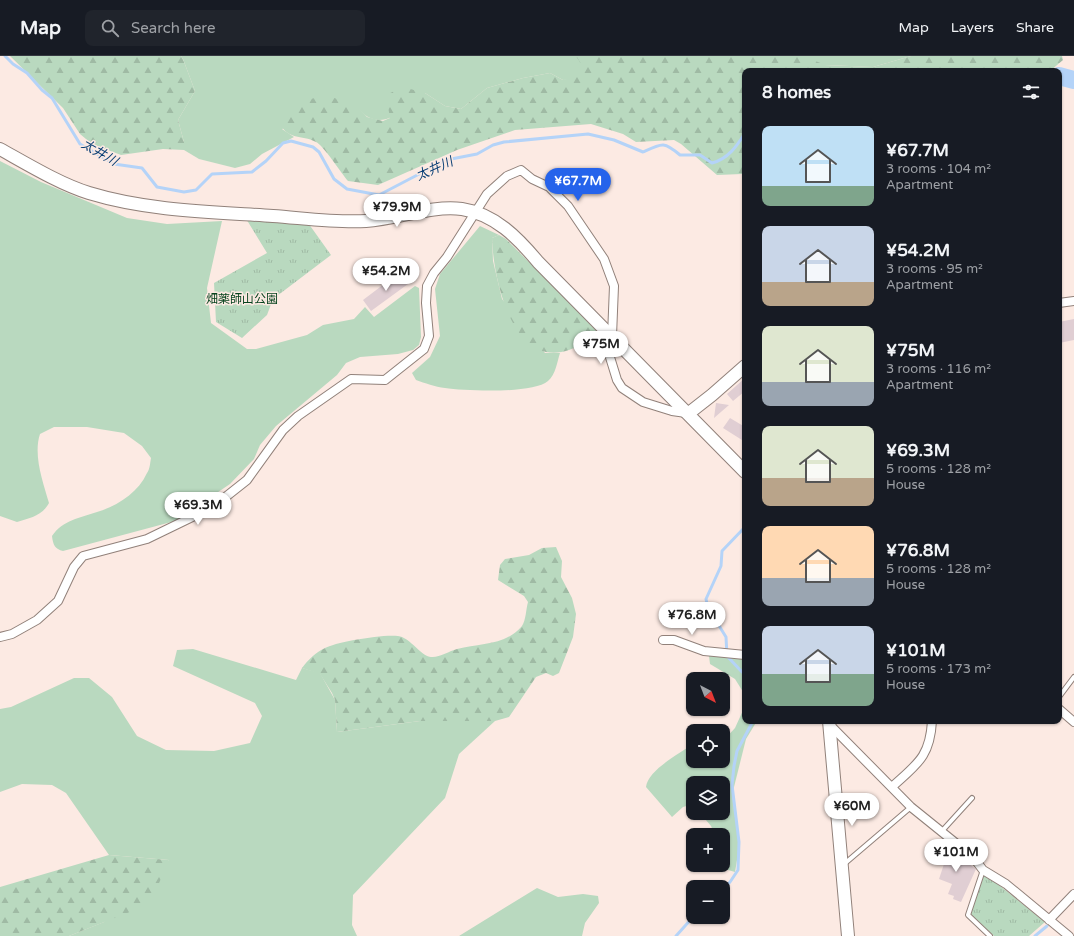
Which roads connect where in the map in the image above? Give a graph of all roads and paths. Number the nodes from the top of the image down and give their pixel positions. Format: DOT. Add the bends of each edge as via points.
graph roads {
  1 [pos="0,149"];
  2 [pos="476,213"];
  3 [pos="1074,301"];
  4 [pos="1062,303"];
  5 [pos="612,336"];
  6 [pos="742,369"];
  7 [pos="689,413"];
  8 [pos="742,469"];
  9 [pos="0,637"];
  10 [pos="663,640"];
  11 [pos="742,654"];
  12 [pos="1074,677"];
  13 [pos="1062,693"];
  14 [pos="1062,712"];
  15 [pos="1074,722"];
  16 [pos="829,724"];
  17 [pos="830,724"];
  18 [pos="932,724"];
  19 [pos="893,786"];
  20 [pos="972,798"];
  21 [pos="911,807"];
  22 [pos="942,831"];
  23 [pos="842,866"];
  24 [pos="983,870"];
  25 [pos="1074,894"];
  26 [pos="1049,920"];
  27 [pos="848,936"];
  28 [pos="990,936"];
  29 [pos="1069,936"];
  1 -- 2 [label="street" via="88,193 179,210 366,221 444,208"];
  2 -- 5 [label="street" via="518,238 538,262"];
  2 -- 5 [label="street" via="487,194 507,176 521,170 549,187 568,206 604,259 614,286"];
  2 -- 9 [label="street" via="427,286 429,336 424,349 386,380 352,379 298,416 283,430 247,480 213,507 152,537 83,556 74,567 58,601 37,620 12,634"];
  3 -- 4 [label="street"];
  5 -- 7 [label="street"];
  5 -- 7 [label="street" via="608,354 622,388 643,402 672,411"];
  6 -- 7 [label="street"];
  7 -- 8 [label="street"];
  10 -- 11 [label="street" via="674,640 704,651"];
  12 -- 13 [label="lane"];
  14 -- 15 [label="street"];
  16 -- 23 [label="street"];
  17 -- 19 [label="street"];
  18 -- 19 [label="street" via="932,732 921,761"];
  19 -- 21 [label="street"];
  20 -- 22 [label="lane"];
  21 -- 22 [label="street"];
  21 -- 23 [label="lane"];
  22 -- 24 [label="street" via="973,857"];
  23 -- 27 [label="street"];
  24 -- 26 [label="street" via="1006,884"];
  24 -- 28 [label="lane" via="968,915"];
  25 -- 26 [label="street"];
  26 -- 29 [label="street"];
}
